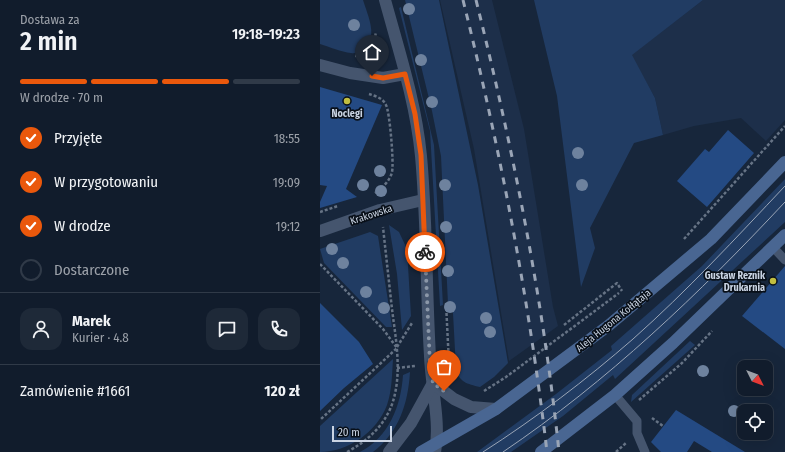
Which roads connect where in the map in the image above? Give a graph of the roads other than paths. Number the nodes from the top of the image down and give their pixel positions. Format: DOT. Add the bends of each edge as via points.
graph roads {
  1 [pos="385,0"];
  2 [pos="320,65"];
  3 [pos="405,74"];
  4 [pos="785,162"];
  5 [pos="423,200"];
  6 [pos="320,231"];
  7 [pos="785,234"];
  8 [pos="772,246"];
  9 [pos="785,260"];
  10 [pos="433,383"];
  11 [pos="614,395"];
  12 [pos="496,409"];
  13 [pos="436,448"];
  14 [pos="388,452"];
  15 [pos="421,452"];
  16 [pos="541,452"];
  17 [pos="645,452"];
  1 -- 3 [label="street"];
  2 -- 3 [label="street" via="383,78"];
  3 -- 5 [label="street" via="415,114 421,155"];
  4 -- 12 [label="main road, Aleja Hugona Kołłątaja" via="711,239 608,326"];
  5 -- 6 [label="street, Krakowska" via="380,210"];
  5 -- 10 [label="street" via="429,349"];
  7 -- 8 [label="main road"];
  8 -- 9 [label="lane"];
  8 -- 11 [label="main road" via="674,343"];
  10 -- 12 [label="street" via="454,399 471,407"];
  10 -- 13 [label="street"];
  10 -- 14 [label="street" via="411,423"];
  11 -- 16 [label="main road"];
  11 -- 17 [label="lane" via="637,421 638,437"];
  12 -- 13 [label="main road, Aleja Hugona Kołłątaja"];
  13 -- 15 [label="main road, Aleja Hugona Kołłątaja"];
}
